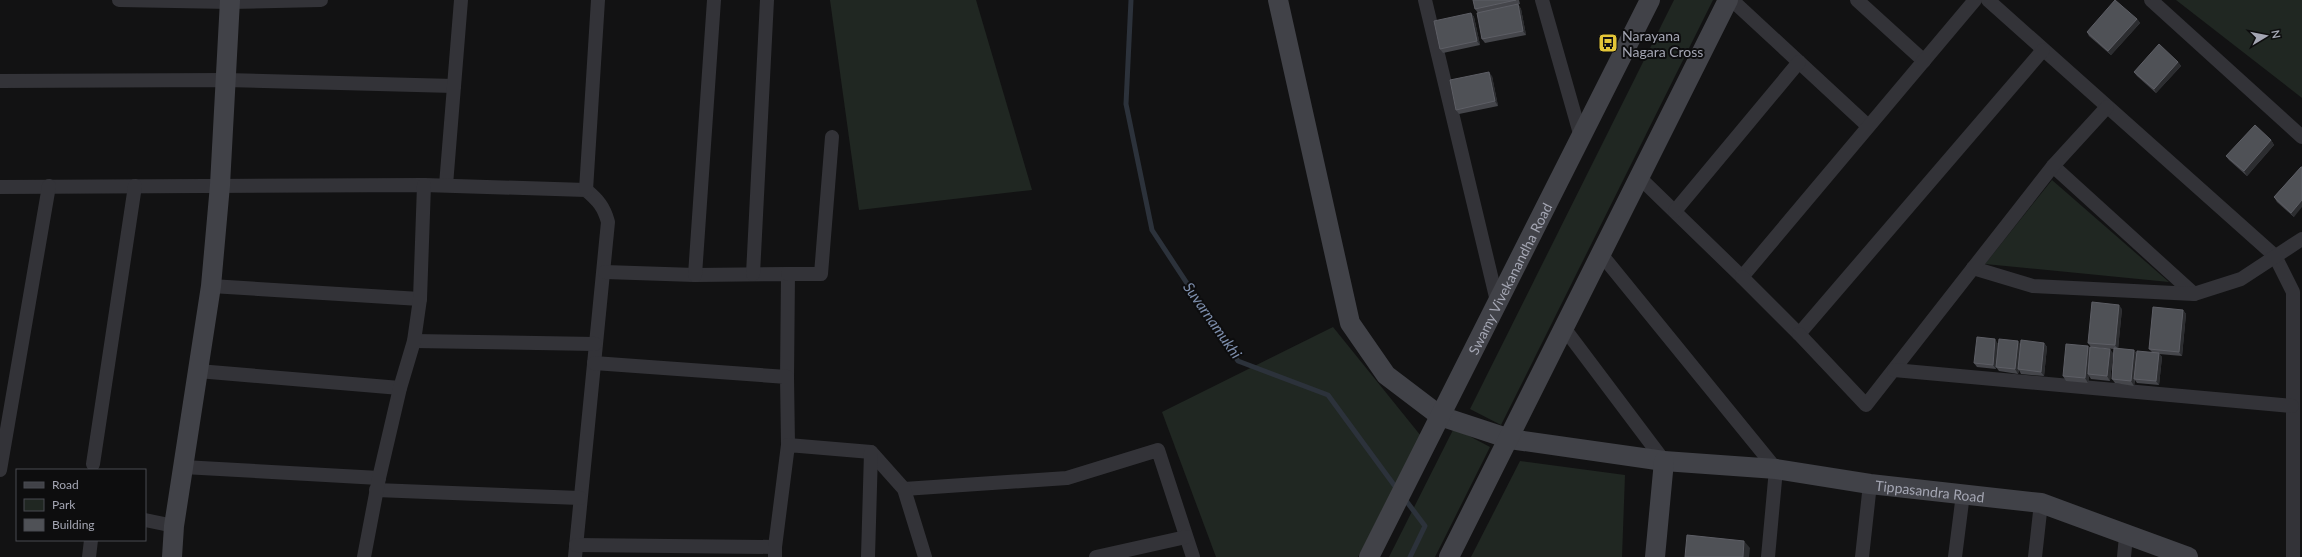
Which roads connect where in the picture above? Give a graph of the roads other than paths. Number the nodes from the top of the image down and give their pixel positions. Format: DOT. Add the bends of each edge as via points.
graph roads {
  1 [pos="119,0"];
  2 [pos="321,0"];
  3 [pos="461,0"];
  4 [pos="598,0"];
  5 [pos="714,0"];
  6 [pos="767,0"];
  7 [pos="1278,0"];
  8 [pos="1425,0"];
  9 [pos="1542,0"];
  10 [pos="1650,0"];
  11 [pos="1728,0"];
  12 [pos="1732,0"];
  13 [pos="1857,0"];
  14 [pos="1975,0"];
  15 [pos="1988,0"];
  16 [pos="2151,0"];
  17 [pos="230,1"];
  18 [pos="2043,50"];
  19 [pos="1924,61"];
  20 [pos="1799,62"];
  21 [pos="226,80"];
  22 [pos="0,81"];
  23 [pos="454,86"];
  24 [pos="2107,107"];
  25 [pos="1868,126"];
  26 [pos="832,137"];
  27 [pos="1581,137"];
  28 [pos="2302,137"];
  29 [pos="2053,166"];
  30 [pos="1639,177"];
  31 [pos="220,185"];
  32 [pos="424,185"];
  33 [pos="49,186"];
  34 [pos="136,186"];
  35 [pos="446,186"];
  36 [pos="0,187"];
  37 [pos="586,190"];
  38 [pos="1675,211"];
  39 [pos="2302,239"];
  40 [pos="1601,254"];
  41 [pos="2276,256"];
  42 [pos="1973,268"];
  43 [pos="604,272"];
  44 [pos="753,274"];
  45 [pos="788,274"];
  46 [pos="695,275"];
  47 [pos="1742,277"];
  48 [pos="211,286"];
  49 [pos="2194,294"];
  50 [pos="420,299"];
  51 [pos="1497,301"];
  52 [pos="1564,328"];
  53 [pos="1798,334"];
  54 [pos="414,341"];
  55 [pos="595,344"];
  56 [pos="594,363"];
  57 [pos="1894,370"];
  58 [pos="198,371"];
  59 [pos="787,377"];
  60 [pos="400,388"];
  61 [pos="2292,406"];
  62 [pos="1440,416"];
  63 [pos="1510,439"];
  64 [pos="788,445"];
  65 [pos="871,452"];
  66 [pos="1664,461"];
  67 [pos="93,464"];
  68 [pos="183,467"];
  69 [pos="1776,469"];
  70 [pos="0,470"];
  71 [pos="377,484"];
  72 [pos="1870,484"];
  73 [pos="904,490"];
  74 [pos="1963,494"];
  75 [pos="580,498"];
  76 [pos="2040,503"];
  77 [pos="146,520"];
  78 [pos="174,526"];
  79 [pos="2126,536"];
  80 [pos="1186,537"];
  81 [pos="91,541"];
  82 [pos="575,551"];
  83 [pos="775,552"];
  84 [pos="89,557"];
  85 [pos="172,557"];
  86 [pos="364,557"];
  87 [pos="868,557"];
  88 [pos="925,557"];
  89 [pos="1096,557"];
  90 [pos="1193,557"];
  91 [pos="1369,557"];
  92 [pos="1449,557"];
  93 [pos="1655,557"];
  94 [pos="1768,557"];
  95 [pos="1862,557"];
  96 [pos="1955,557"];
  97 [pos="2035,557"];
  98 [pos="2124,557"];
  99 [pos="2188,557"];
  100 [pos="2293,557"];
  1 -- 17 [label="street"];
  2 -- 17 [label="street"];
  3 -- 23 [label="street"];
  4 -- 37 [label="street"];
  5 -- 46 [label="street"];
  6 -- 44 [label="street"];
  7 -- 62 [label="street, Tippasandra Road" via="1350,323 1386,376"];
  8 -- 51 [label="street"];
  9 -- 27 [label="street"];
  10 -- 27 [label="street, Swamy Vivekanandha Road"];
  11 -- 30 [label="street"];
  12 -- 20 [label="street"];
  13 -- 19 [label="street"];
  14 -- 19 [label="street"];
  15 -- 18 [label="street"];
  16 -- 28 [label="street"];
  17 -- 21 [label="street"];
  18 -- 24 [label="street"];
  18 -- 53 [label="street"];
  19 -- 25 [label="street"];
  20 -- 25 [label="street"];
  20 -- 38 [label="street"];
  21 -- 22 [label="street"];
  21 -- 23 [label="street"];
  21 -- 31 [label="street"];
  23 -- 35 [label="street"];
  24 -- 29 [label="street"];
  24 -- 41 [label="street"];
  25 -- 47 [label="street"];
  26 -- 45 [label="street" via="821,274"];
  27 -- 51 [label="street, Swamy Vivekanandha Road"];
  29 -- 42 [label="street"];
  29 -- 49 [label="street"];
  30 -- 38 [label="street"];
  30 -- 40 [label="street"];
  31 -- 32 [label="street"];
  31 -- 34 [label="street"];
  31 -- 48 [label="street"];
  32 -- 35 [label="street"];
  32 -- 50 [label="street"];
  33 -- 34 [label="street"];
  33 -- 36 [label="street"];
  33 -- 70 [label="street"];
  34 -- 67 [label="street"];
  35 -- 37 [label="street"];
  37 -- 43 [label="street" via="604,208 608,222"];
  38 -- 47 [label="street"];
  39 -- 41 [label="street"];
  40 -- 52 [label="street"];
  40 -- 69 [label="street"];
  41 -- 49 [label="street" via="2242,279"];
  41 -- 61 [label="street" via="2293,292"];
  42 -- 49 [label="street" via="2033,286"];
  42 -- 57 [label="street"];
  43 -- 46 [label="street"];
  43 -- 55 [label="street"];
  44 -- 45 [label="street"];
  44 -- 46 [label="street"];
  45 -- 59 [label="street"];
  47 -- 53 [label="street"];
  48 -- 50 [label="street"];
  48 -- 58 [label="street"];
  50 -- 54 [label="street"];
  51 -- 62 [label="street, Swamy Vivekanandha Road"];
  52 -- 63 [label="street"];
  52 -- 66 [label="street"];
  53 -- 57 [label="street" via="1866,405"];
  54 -- 55 [label="street"];
  54 -- 60 [label="street"];
  55 -- 56 [label="street"];
  56 -- 59 [label="street"];
  56 -- 75 [label="street"];
  57 -- 61 [label="street"];
  58 -- 60 [label="street"];
  58 -- 68 [label="street"];
  59 -- 64 [label="street"];
  60 -- 71 [label="street"];
  61 -- 100 [label="street"];
  62 -- 63 [label="street, Tippasandra Road"];
  62 -- 91 [label="street, Swamy Vivekanandha Road"];
  63 -- 66 [label="street, Tippasandra Road"];
  63 -- 92 [label="street"];
  64 -- 65 [label="street"];
  64 -- 83 [label="street"];
  65 -- 73 [label="street"];
  65 -- 87 [label="street"];
  66 -- 69 [label="street, Tippasandra Road"];
  66 -- 93 [label="street"];
  68 -- 71 [label="street"];
  68 -- 78 [label="street"];
  69 -- 72 [label="street, Tippasandra Road"];
  69 -- 94 [label="street"];
  71 -- 75 [label="street"];
  71 -- 86 [label="street"];
  72 -- 74 [label="street, Tippasandra Road"];
  72 -- 95 [label="street"];
  73 -- 80 [label="street" via="1067,478 1158,450"];
  73 -- 88 [label="street"];
  74 -- 76 [label="street, Tippasandra Road"];
  74 -- 96 [label="street"];
  75 -- 82 [label="street"];
  76 -- 79 [label="street, Tippasandra Road"];
  76 -- 97 [label="street"];
  77 -- 78 [label="street"];
  78 -- 85 [label="street"];
  79 -- 98 [label="street"];
  79 -- 99 [label="street, Tippasandra Road"];
  80 -- 89 [label="street"];
  80 -- 90 [label="street"];
  81 -- 84 [label="street"];
  82 -- 83 [label="street"];
}
